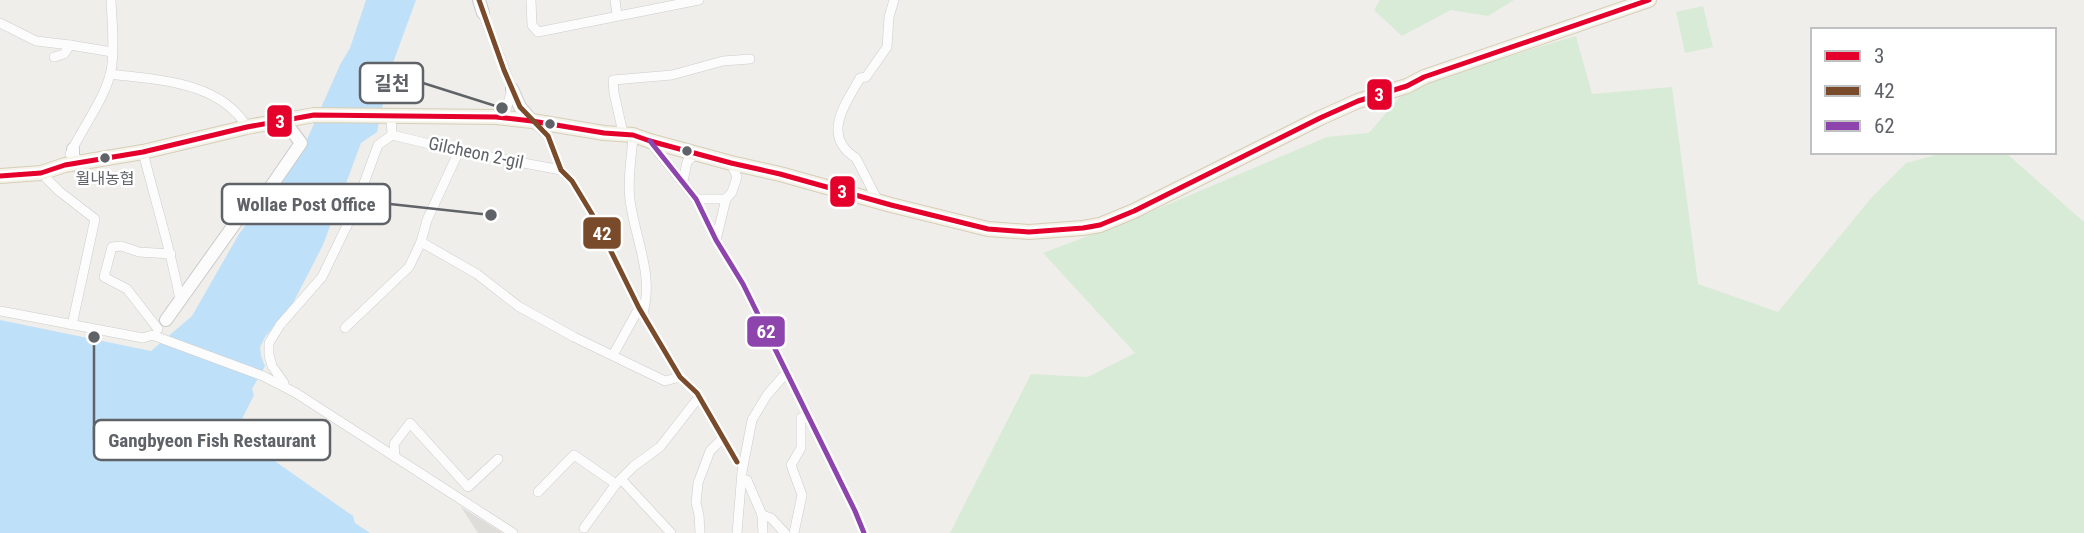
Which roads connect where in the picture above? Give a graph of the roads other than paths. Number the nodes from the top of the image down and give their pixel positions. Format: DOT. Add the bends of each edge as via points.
graph roads {
  1 [pos="111,0"];
  2 [pos="531,0"];
  3 [pos="615,0"];
  4 [pos="699,0"];
  5 [pos="894,0"];
  6 [pos="1649,0"];
  7 [pos="482,4"];
  8 [pos="617,15"];
  9 [pos="0,23"];
  10 [pos="71,45"];
  11 [pos="112,51"];
  12 [pos="54,57"];
  13 [pos="750,59"];
  14 [pos="110,74"];
  15 [pos="512,89"];
  16 [pos="310,115"];
  17 [pos="387,117"];
  18 [pos="496,117"];
  19 [pos="283,119"];
  20 [pos="532,121"];
  21 [pos="247,127"];
  22 [pos="628,134"];
  23 [pos="392,135"];
  24 [pos="650,141"];
  25 [pos="301,143"];
  26 [pos="73,149"];
  27 [pos="459,151"];
  28 [pos="143,152"];
  29 [pos="696,153"];
  30 [pos="80,163"];
  31 [pos="731,163"];
  32 [pos="65,165"];
  33 [pos="561,170"];
  34 [pos="766,170"];
  35 [pos="41,173"];
  36 [pos="0,176"];
  37 [pos="737,177"];
  38 [pos="683,181"];
  39 [pos="696,199"];
  40 [pos="726,199"];
  41 [pos="878,201"];
  42 [pos="716,240"];
  43 [pos="421,242"];
  44 [pos="172,254"];
  45 [pos="180,300"];
  46 [pos="641,310"];
  47 [pos="0,311"];
  48 [pos="72,326"];
  49 [pos="345,328"];
  50 [pos="159,331"];
  51 [pos="613,355"];
  52 [pos="787,372"];
  53 [pos="680,377"];
  54 [pos="296,393"];
  55 [pos="699,397"];
  56 [pos="807,413"];
  57 [pos="722,439"];
  58 [pos="395,457"];
  59 [pos="498,459"];
  60 [pos="737,462"];
  61 [pos="744,476"];
  62 [pos="619,482"];
  63 [pos="538,492"];
  64 [pos="762,515"];
  65 [pos="585,531"];
  66 [pos="513,533"];
  67 [pos="671,533"];
  68 [pos="700,533"];
  69 [pos="737,533"];
  70 [pos="763,533"];
  71 [pos="785,533"];
  72 [pos="794,533"];
  73 [pos="864,533"];
  1 -- 11 [label="street"];
  2 -- 8 [label="street" via="538,32"];
  3 -- 8 [label="street"];
  4 -- 8 [label="street"];
  5 -- 41 [label="street" via="887,47 860,79 836,131"];
  6 -- 41 [label="main road" via="1358,101 1100,225 1029,232 988,229"];
  7 -- 15 [label="street"];
  9 -- 10 [label="street" via="36,41"];
  10 -- 11 [label="street"];
  10 -- 12 [label="street"];
  11 -- 14 [label="street"];
  13 -- 22 [label="street" via="672,75 613,80"];
  14 -- 21 [label="street" via="199,90 241,116"];
  14 -- 26 [label="street"];
  15 -- 18 [label="street" via="506,110"];
  15 -- 20 [label="street"];
  16 -- 17 [label="main road"];
  16 -- 19 [label="main road"];
  16 -- 25 [label="street"];
  17 -- 18 [label="main road"];
  17 -- 23 [label="street"];
  18 -- 20 [label="main road"];
  19 -- 21 [label="main road"];
  19 -- 25 [label="street"];
  20 -- 22 [label="main road"];
  20 -- 33 [label="street" via="548,136"];
  21 -- 28 [label="main road"];
  22 -- 24 [label="main road"];
  22 -- 46 [label="street" via="629,196 646,273 647,297"];
  23 -- 27 [label="street, Gilcheon 2-gil"];
  23 -- 54 [label="street" via="378,145 353,213 322,277 269,343 277,375"];
  24 -- 29 [label="main road"];
  24 -- 38 [label="street"];
  25 -- 45 [label="street"];
  26 -- 30 [label="street" via="73,158"];
  26 -- 32 [label="street"];
  27 -- 33 [label="street, Gilcheon 2-gil"];
  27 -- 43 [label="street"];
  28 -- 30 [label="main road"];
  28 -- 44 [label="street"];
  29 -- 31 [label="main road"];
  29 -- 38 [label="street" via="687,162"];
  30 -- 32 [label="main road"];
  31 -- 34 [label="main road"];
  31 -- 37 [label="street"];
  32 -- 35 [label="main road"];
  33 -- 46 [label="street" via="590,210"];
  34 -- 37 [label="street"];
  34 -- 41 [label="main road"];
  35 -- 36 [label="main road"];
  35 -- 48 [label="street" via="95,219"];
  37 -- 40 [label="street"];
  38 -- 39 [label="street"];
  39 -- 40 [label="street"];
  39 -- 42 [label="street"];
  40 -- 42 [label="street"];
  42 -- 52 [label="street"];
  43 -- 49 [label="street" via="409,267"];
  43 -- 51 [label="street" via="477,274 518,306"];
  44 -- 45 [label="street"];
  44 -- 50 [label="street" via="112,247 104,276 127,289"];
  45 -- 50 [label="street"];
  46 -- 51 [label="street"];
  46 -- 53 [label="street"];
  47 -- 48 [label="street"];
  48 -- 50 [label="street" via="143,338"];
  50 -- 54 [label="street"];
  51 -- 53 [label="street" via="664,381"];
  52 -- 56 [label="street"];
  52 -- 61 [label="street" via="752,420"];
  53 -- 55 [label="street"];
  54 -- 58 [label="street"];
  55 -- 57 [label="street"];
  55 -- 62 [label="street" via="660,447"];
  56 -- 72 [label="street" via="801,418 800,448 791,465 802,495"];
  56 -- 73 [label="street"];
  57 -- 60 [label="street"];
  57 -- 68 [label="street" via="710,451 698,483"];
  58 -- 59 [label="street" via="394,444 410,423 468,487"];
  58 -- 66 [label="street"];
  61 -- 64 [label="street"];
  61 -- 69 [label="street"];
  62 -- 63 [label="street" via="574,456"];
  62 -- 65 [label="street"];
  62 -- 67 [label="street"];
  64 -- 70 [label="street"];
  64 -- 71 [label="street"];
}
